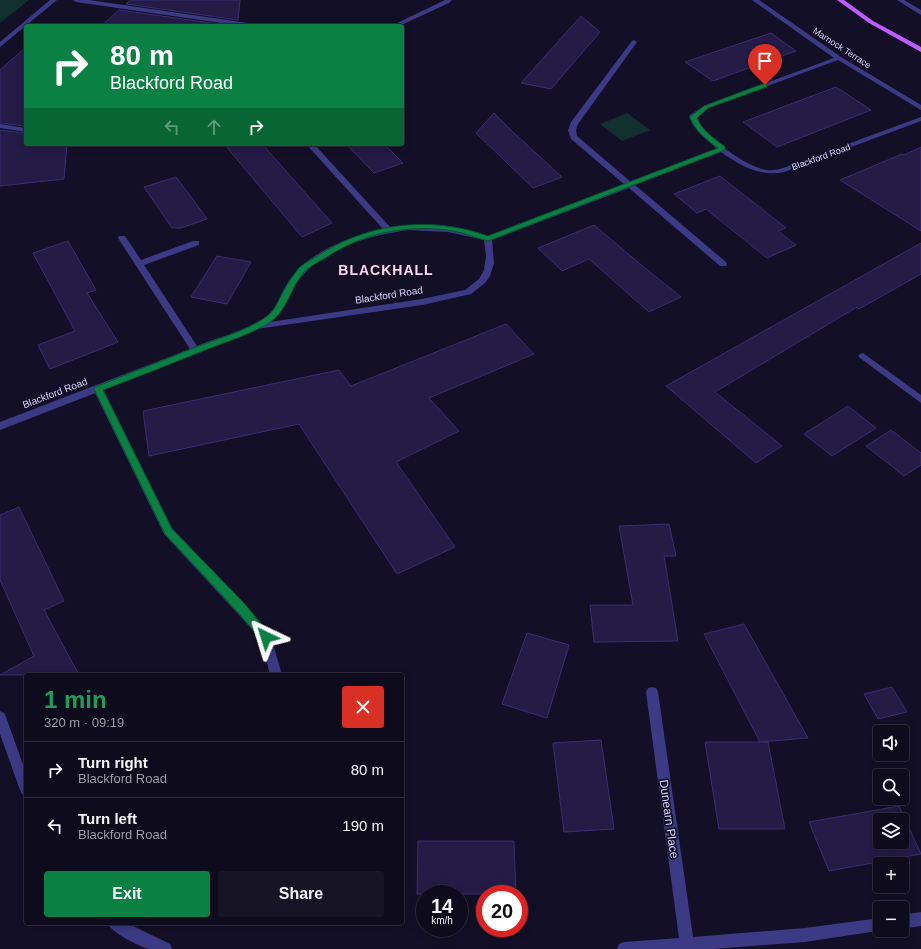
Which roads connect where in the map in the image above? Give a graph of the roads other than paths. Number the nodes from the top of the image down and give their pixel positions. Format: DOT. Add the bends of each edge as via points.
graph roads {
  1 [pos="54,0"];
  2 [pos="76,0"];
  3 [pos="449,0"];
  4 [pos="755,0"];
  5 [pos="840,0"];
  6 [pos="900,0"];
  7 [pos="921,13"];
  8 [pos="25,24"];
  9 [pos="241,24"];
  10 [pos="398,24"];
  11 [pos="24,25"];
  12 [pos="634,42"];
  13 [pos="0,45"];
  14 [pos="921,50"];
  15 [pos="838,58"];
  16 [pos="921,108"];
  17 [pos="921,119"];
  18 [pos="0,126"];
  19 [pos="24,130"];
  20 [pos="312,146"];
  21 [pos="723,148"];
  22 [pos="630,185"];
  23 [pos="388,230"];
  24 [pos="122,238"];
  25 [pos="488,239"];
  26 [pos="196,244"];
  27 [pos="139,264"];
  28 [pos="723,264"];
  29 [pos="252,328"];
  30 [pos="196,351"];
  31 [pos="863,356"];
  32 [pos="98,389"];
  33 [pos="921,400"];
  34 [pos="0,426"];
  35 [pos="275,673"];
  36 [pos="652,692"];
  37 [pos="0,717"];
  38 [pos="24,784"];
  39 [pos="921,919"];
  40 [pos="909,921"];
  41 [pos="117,925"];
  42 [pos="873,926"];
  43 [pos="687,945"];
  44 [pos="165,949"];
  45 [pos="624,949"];
  1 -- 8 [label="street"];
  2 -- 9 [label="street"];
  3 -- 10 [label="street"];
  4 -- 15 [label="street, Marnock Terrace"];
  5 -- 14 [label="main road" via="871,22"];
  6 -- 7 [label="street"];
  11 -- 13 [label="street"];
  12 -- 22 [label="street" via="577,119 572,130 574,137"];
  15 -- 16 [label="street, Marnock Terrace"];
  15 -- 21 [label="street, Blackford Road" via="699,111 693,118 697,126"];
  17 -- 21 [label="street, Blackford Road" via="794,168 778,171 765,172"];
  18 -- 19 [label="street"];
  20 -- 23 [label="street"];
  21 -- 22 [label="street"];
  22 -- 25 [label="street"];
  22 -- 28 [label="street"];
  23 -- 25 [label="street, Blackford Road" via="435,227"];
  23 -- 29 [label="street, Blackford Road" via="341,245 303,269 275,314"];
  24 -- 27 [label="street"];
  25 -- 29 [label="street, Blackford Road" via="491,261 486,275 468,292 422,302"];
  26 -- 27 [label="street"];
  27 -- 30 [label="street"];
  29 -- 30 [label="street, Blackford Road"];
  30 -- 32 [label="street, Blackford Road"];
  31 -- 33 [label="street"];
  32 -- 34 [label="street, Blackford Road"];
  32 -- 35 [label="street" via="168,532 266,637"];
  36 -- 43 [label="street, Dunearn Place"];
  37 -- 38 [label="street"];
  39 -- 40 [label="street"];
  41 -- 44 [label="street"];
  42 -- 43 [label="street"];
  43 -- 45 [label="street"];
}
